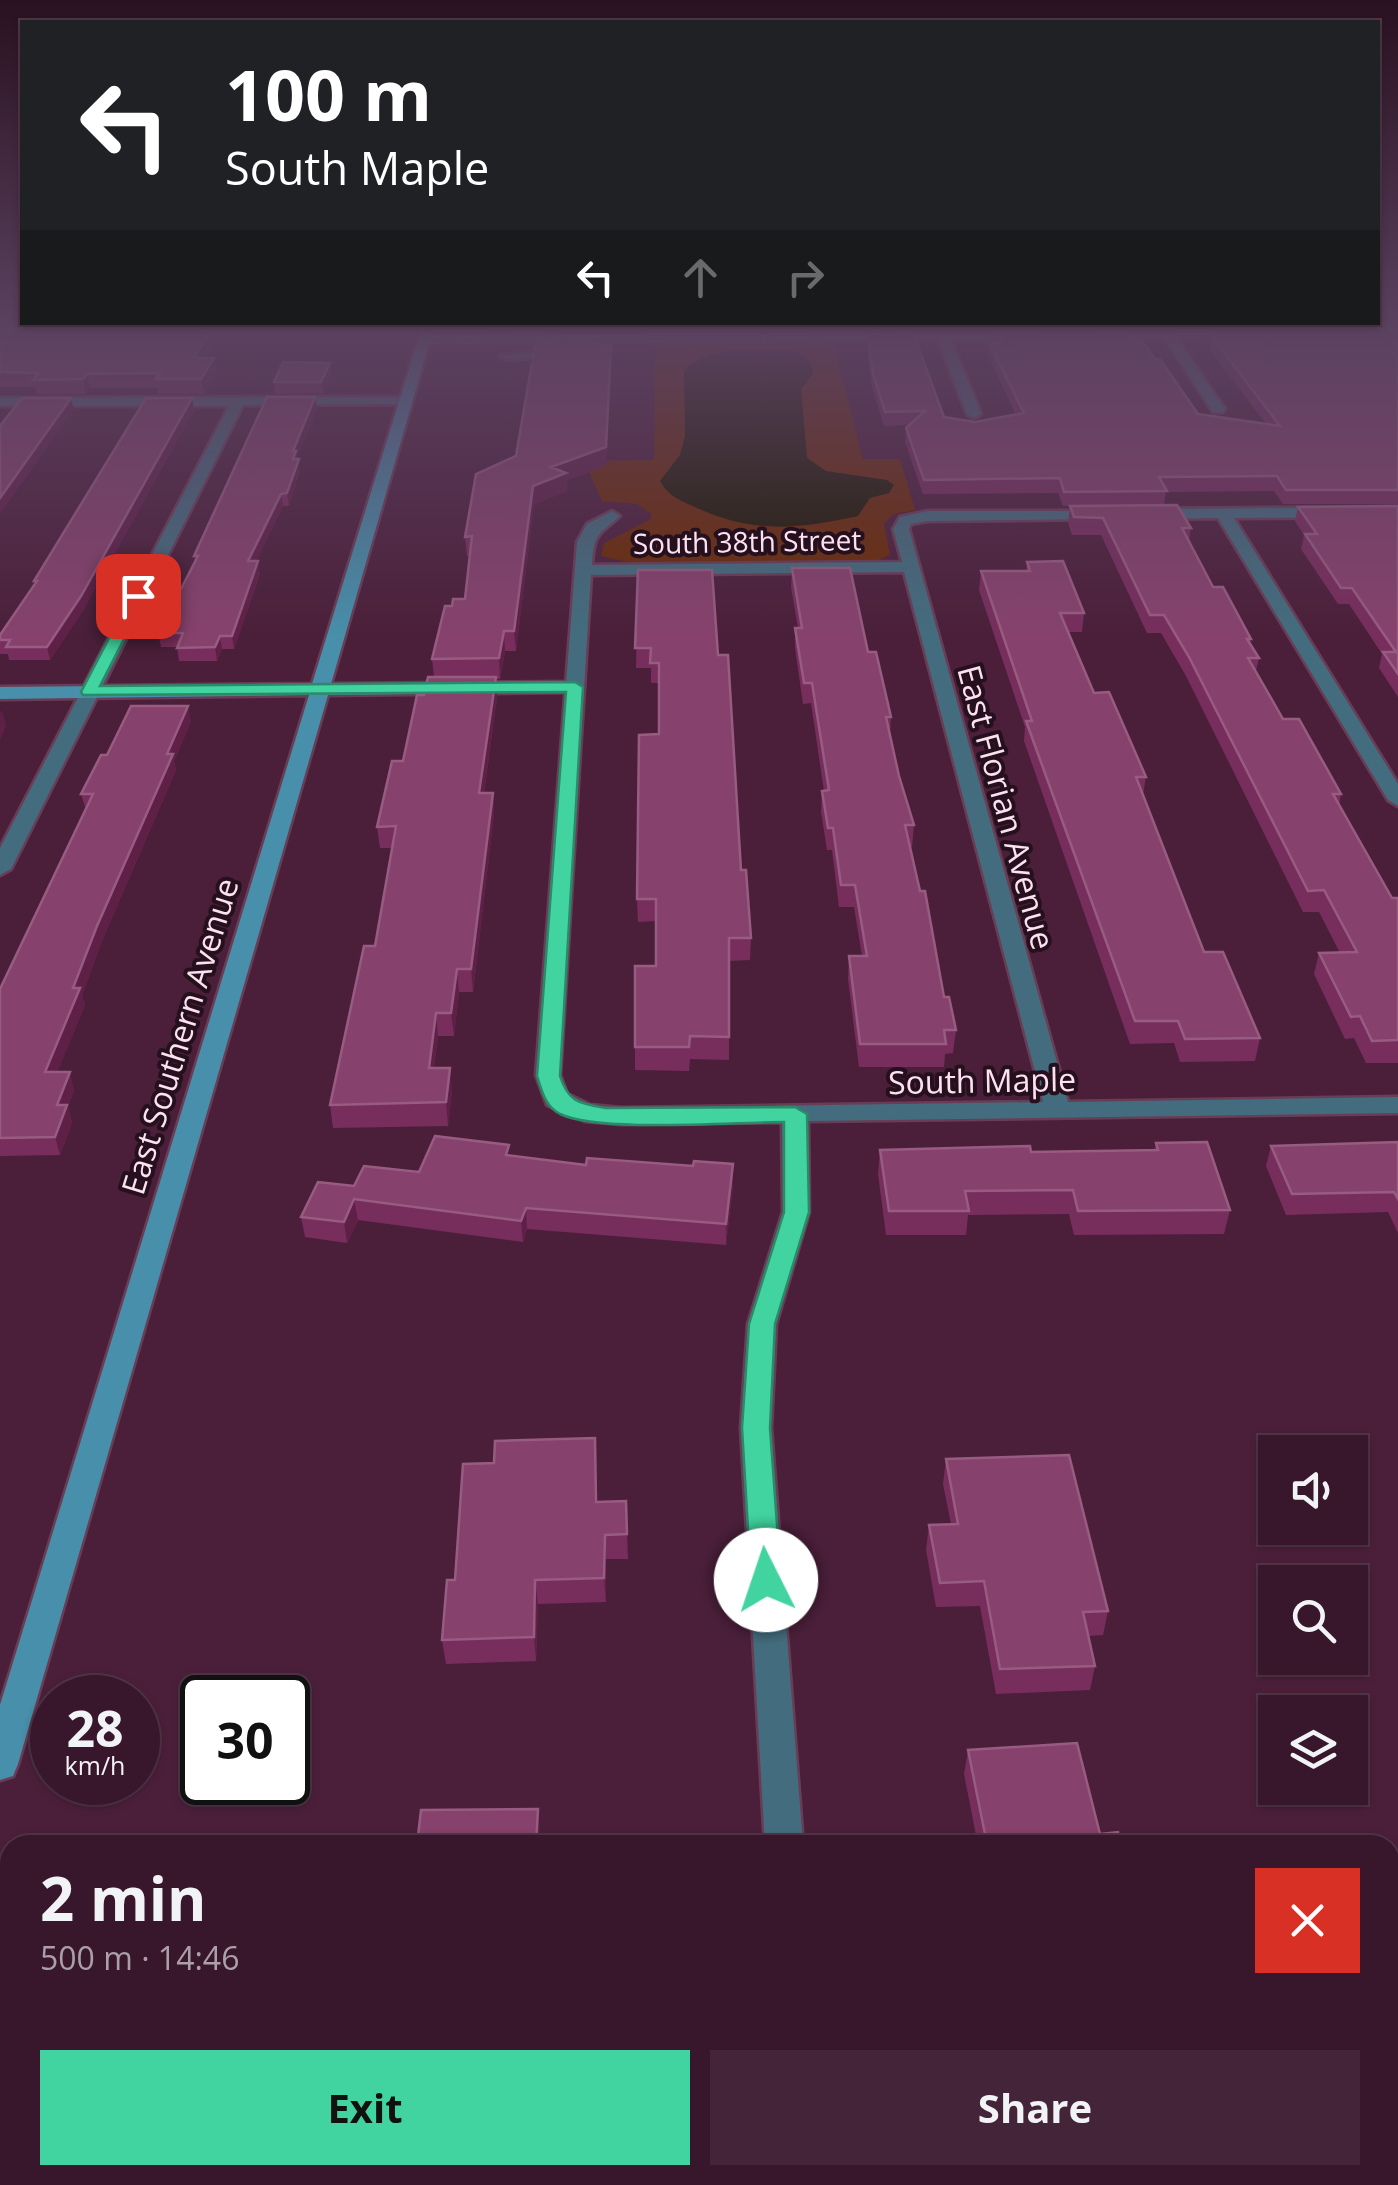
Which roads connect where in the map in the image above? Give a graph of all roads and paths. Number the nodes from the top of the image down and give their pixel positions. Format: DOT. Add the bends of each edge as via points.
graph roads {
  1 [pos="222,432"];
  2 [pos="397,432"];
  3 [pos="1398,512"];
  4 [pos="1223,513"];
  5 [pos="612,516"];
  6 [pos="906,520"];
  7 [pos="912,567"];
  8 [pos="583,570"];
  9 [pos="575,687"];
  10 [pos="318,688"];
  11 [pos="0,692"];
  12 [pos="89,692"];
  13 [pos="1398,800"];
  14 [pos="0,868"];
  15 [pos="1398,1105"];
  16 [pos="1058,1111"];
  17 [pos="795,1114"];
  18 [pos="10,1693"];
  19 [pos="0,1764"];
  20 [pos="783,1835"];
  1 -- 12 [label="street"];
  2 -- 10 [label="main road, East Southern Avenue"];
  3 -- 4 [label="street, South 38th Street"];
  4 -- 6 [label="street, South 38th Street"];
  4 -- 13 [label="street"];
  5 -- 8 [label="street" via="588,534"];
  6 -- 7 [label="street, East Florian Avenue" via="901,530"];
  7 -- 8 [label="street, South 38th Street"];
  7 -- 16 [label="street, East Florian Avenue"];
  8 -- 9 [label="street"];
  9 -- 10 [label="main road"];
  9 -- 17 [label="street, South Maple" via="548,1076 556,1100 622,1116"];
  10 -- 12 [label="main road"];
  10 -- 18 [label="main road, East Southern Avenue"];
  11 -- 12 [label="main road"];
  12 -- 14 [label="street"];
  15 -- 16 [label="street, South Maple"];
  16 -- 17 [label="street, South Maple"];
  17 -- 20 [label="street" via="796,1212 762,1324 756,1428"];
  18 -- 19 [label="main road, East Southern Avenue"];
}
